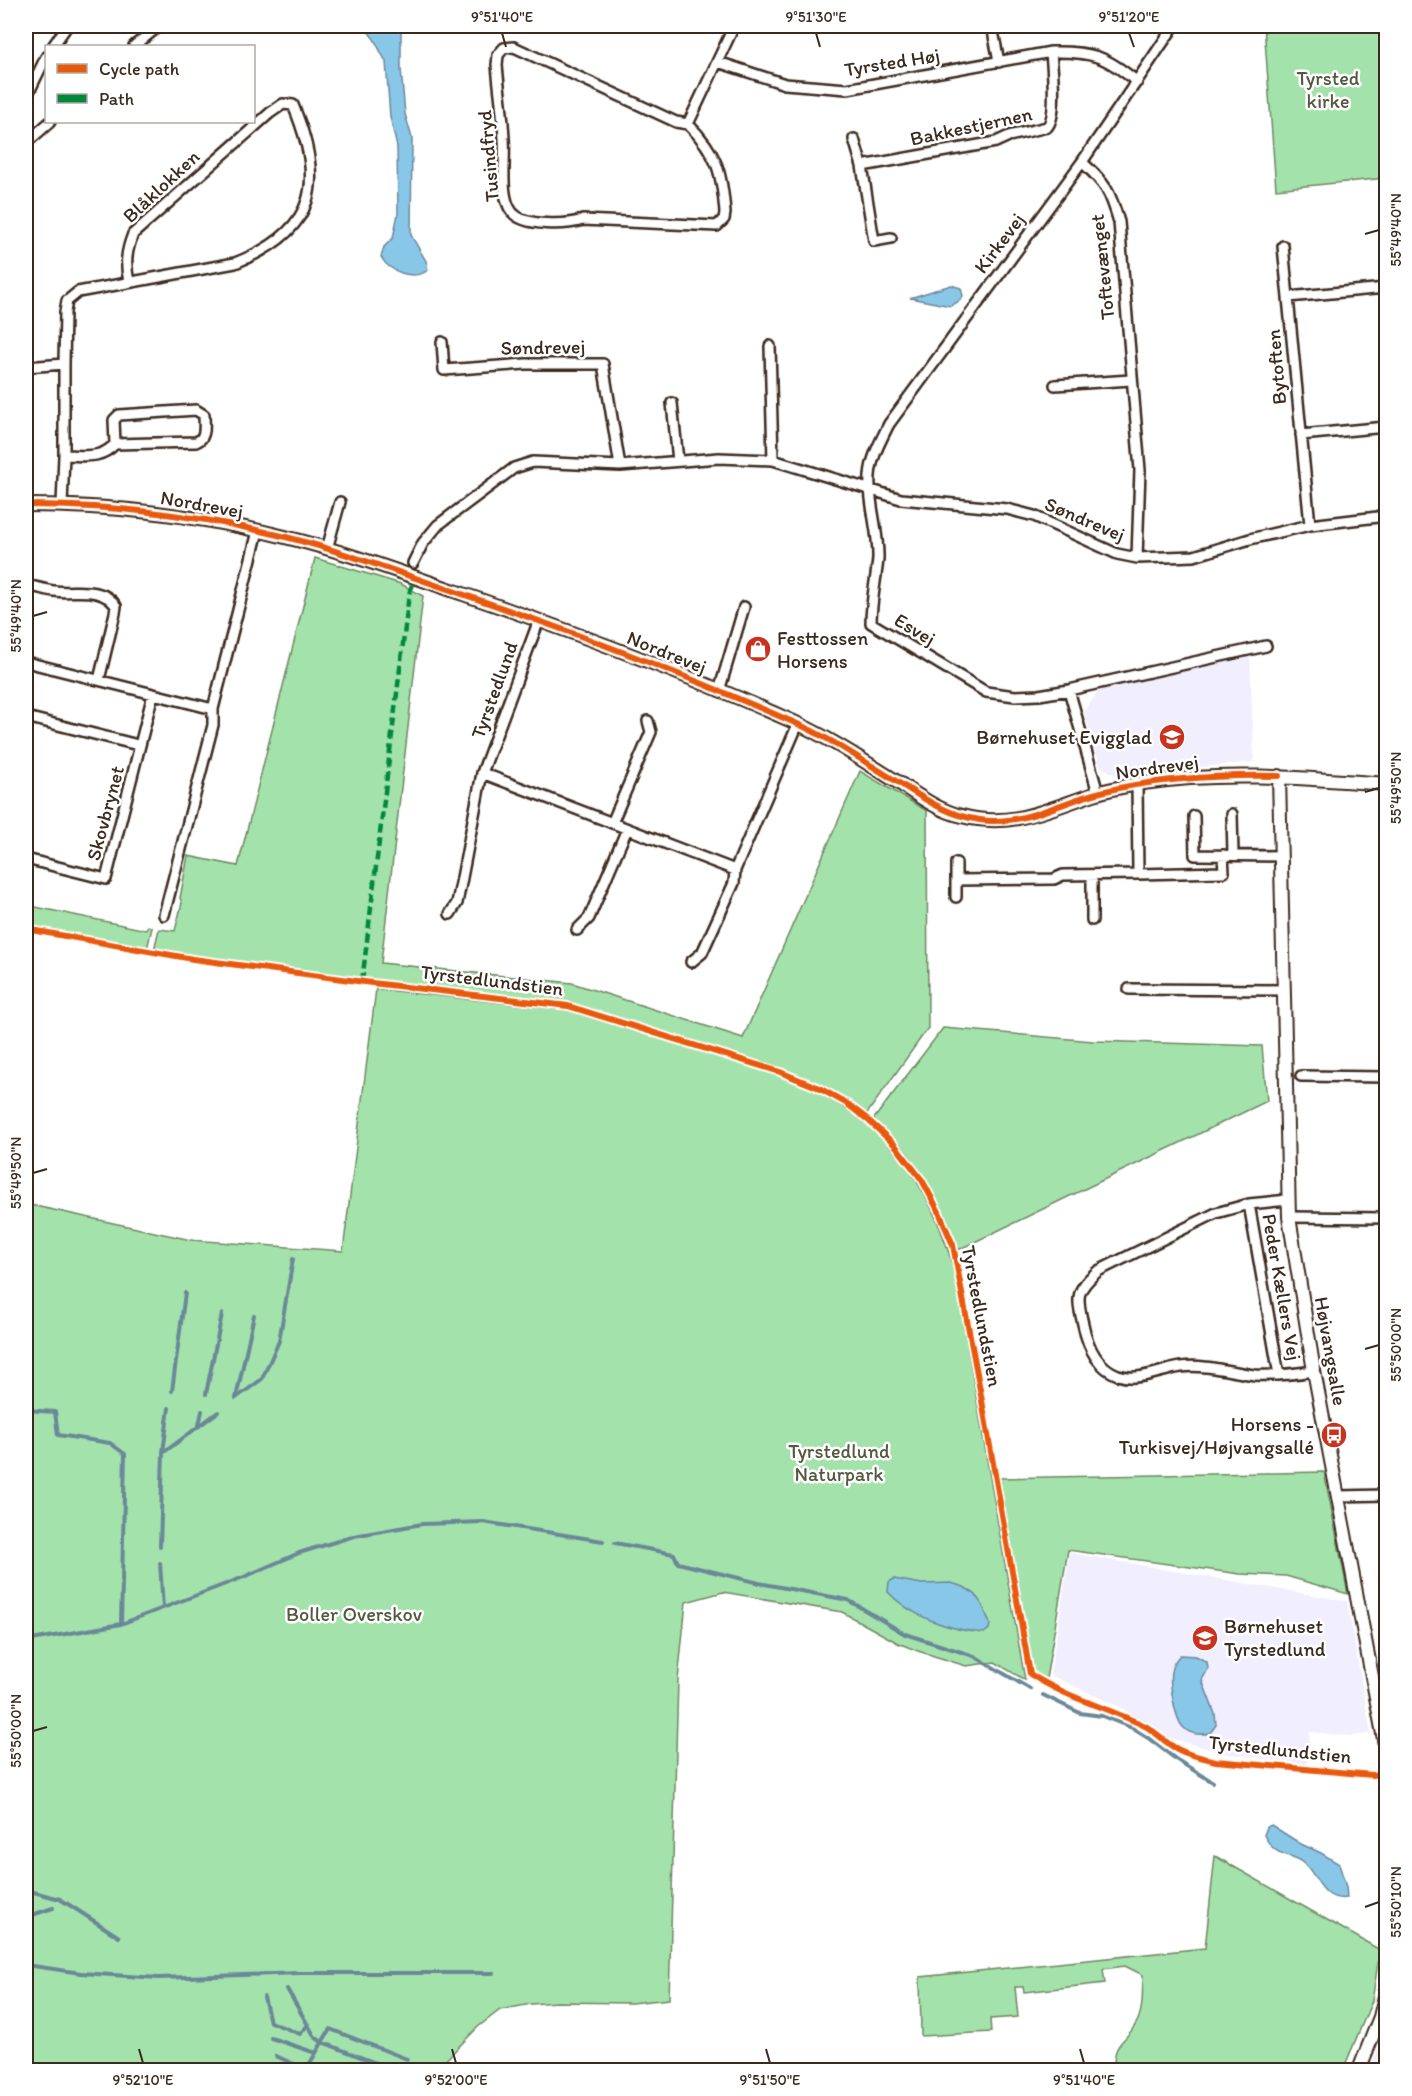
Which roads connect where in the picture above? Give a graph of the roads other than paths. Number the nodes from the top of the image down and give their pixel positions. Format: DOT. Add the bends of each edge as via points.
graph roads {
  1 [pos="67,26"];
  2 [pos="159,26"];
  3 [pos="734,26"];
  4 [pos="992,26"];
  5 [pos="1174,26"];
  6 [pos="54,45"];
  7 [pos="135,45"];
  8 [pos="1051,52"];
  9 [pos="45,59"];
  10 [pos="718,62"];
  11 [pos="999,62"];
  12 [pos="1137,82"];
  13 [pos="26,98"];
  14 [pos="49,123"];
  15 [pos="688,124"];
  16 [pos="28,137"];
  17 [pos="854,139"];
  18 [pos="1082,162"];
  19 [pos="862,166"];
  20 [pos="891,238"];
  21 [pos="1283,246"];
  22 [pos="129,282"];
  23 [pos="1386,288"];
  24 [pos="1288,297"];
  25 [pos="442,342"];
  26 [pos="770,346"];
  27 [pos="64,364"];
  28 [pos="26,367"];
  29 [pos="1131,380"];
  30 [pos="1055,385"];
  31 [pos="672,403"];
  32 [pos="1386,427"];
  33 [pos="1301,435"];
  34 [pos="115,444"];
  35 [pos="64,455"];
  36 [pos="678,460"];
  37 [pos="772,460"];
  38 [pos="620,466"];
  39 [pos="870,488"];
  40 [pos="340,502"];
  41 [pos="26,505"];
  42 [pos="62,505"];
  43 [pos="1386,516"];
  44 [pos="1310,525"];
  45 [pos="258,531"];
  46 [pos="327,549"];
  47 [pos="1137,558"];
  48 [pos="412,563"];
  49 [pos="26,586"];
  50 [pos="744,607"];
  51 [pos="539,620"];
  52 [pos="1266,645"];
  53 [pos="26,662"];
  54 [pos="99,680"];
  55 [pos="1069,690"];
  56 [pos="719,691"];
  57 [pos="153,694"];
  58 [pos="213,709"];
  59 [pos="26,717"];
  60 [pos="648,721"];
  61 [pos="798,724"];
  62 [pos="138,745"];
  63 [pos="482,773"];
  64 [pos="1279,776"];
  65 [pos="1137,784"];
  66 [pos="1386,784"];
  67 [pos="1098,793"];
  68 [pos="1232,814"];
  69 [pos="1194,816"];
  70 [pos="612,823"];
  71 [pos="627,829"];
  72 [pos="1228,855"];
  73 [pos="1281,855"];
  74 [pos="26,859"];
  75 [pos="956,863"];
  76 [pos="735,870"];
  77 [pos="1138,874"];
  78 [pos="1092,875"];
  79 [pos="956,880"];
  80 [pos="956,897"];
  81 [pos="450,914"];
  82 [pos="164,915"];
  83 [pos="1092,920"];
  84 [pos="578,930"];
  85 [pos="691,962"];
  86 [pos="1129,989"];
  87 [pos="1284,990"];
  88 [pos="1301,1076"];
  89 [pos="1386,1077"];
  90 [pos="1288,1200"];
  91 [pos="1250,1204"];
  92 [pos="1289,1217"];
  93 [pos="1386,1218"];
  94 [pos="1314,1371"];
  95 [pos="1279,1375"];
  96 [pos="1386,1495"];
  97 [pos="1338,1496"];
  98 [pos="1386,1750"];
  99 [pos="1386,1992"];
  100 [pos="1359,2070"];
  1 -- 6 [label="street"];
  2 -- 7 [label="street"];
  3 -- 10 [label="street"];
  4 -- 11 [label="street"];
  5 -- 12 [label="street, Kirkevej"];
  8 -- 11 [label="street, Tyrsted Høj"];
  8 -- 12 [label="street, Tyrsted Høj" via="1080,52 1101,58"];
  8 -- 19 [label="street, Bakkestjernen" via="1052,115 1047,128 996,142"];
  9 -- 13 [label="street"];
  10 -- 11 [label="street, Tyrsted Høj" via="785,84 847,89"];
  10 -- 15 [label="street"];
  12 -- 18 [label="street, Kirkevej"];
  14 -- 16 [label="street"];
  15 -- 15 [label="street, Tusindfryd" via="676,122 514,47 504,48 498,55 507,201 512,213 521,218 545,223 583,220 717,226 725,213 717,165 705,142"];
  17 -- 19 [label="street"];
  18 -- 29 [label="street, Toftevænget" via="1111,194 1119,222"];
  18 -- 39 [label="street, Kirkevej" via="889,424 877,447"];
  19 -- 20 [label="street" via="874,241"];
  21 -- 24 [label="street, Bytoften"];
  22 -- 22 [label="street, Blåklokken" via="125,252 133,234 270,113 283,104 293,105 310,150 312,179 308,202 292,227 276,243 235,262"];
  22 -- 27 [label="street, Blåklokken" via="78,292 68,301"];
  23 -- 24 [label="street"];
  24 -- 33 [label="street, Bytoften"];
  25 -- 38 [label="street, Søndrevej" via="444,370 603,364"];
  26 -- 37 [label="street"];
  27 -- 28 [label="street"];
  27 -- 35 [label="street, Blåklokken"];
  29 -- 30 [label="street"];
  29 -- 47 [label="street, Toftevænget" via="1140,470"];
  31 -- 36 [label="street"];
  32 -- 33 [label="street"];
  33 -- 44 [label="street, Bytoften"];
  34 -- 34 [label="street" via="196,442 204,436 204,415 196,410 119,415 114,420"];
  34 -- 35 [label="street" via="98,456"];
  35 -- 42 [label="street, Blåklokken"];
  36 -- 37 [label="street, Søndrevej"];
  36 -- 38 [label="street, Søndrevej"];
  37 -- 39 [label="street, Søndrevej"];
  38 -- 48 [label="street, Søndrevej" via="551,461 513,468 438,525"];
  39 -- 47 [label="street, Søndrevej" via="902,499 1007,509 1034,516 1117,554"];
  39 -- 55 [label="street, Esvej" via="878,559 871,623 986,692 1015,696"];
  40 -- 46 [label="street"];
  41 -- 42 [label="street, Nordrevej"];
  42 -- 45 [label="street, Nordrevej" via="140,510"];
  43 -- 44 [label="street, Søndrevej"];
  44 -- 47 [label="street, Søndrevej" via="1194,556"];
  45 -- 46 [label="street, Nordrevej"];
  45 -- 58 [label="street"];
  46 -- 51 [label="street, Nordrevej"];
  49 -- 54 [label="street" via="66,592 86,590 112,599 116,613"];
  50 -- 56 [label="street, Nordrevej"];
  51 -- 56 [label="street, Nordrevej"];
  51 -- 63 [label="street, Tyrstedlund"];
  52 -- 55 [label="street, Esvej"];
  53 -- 54 [label="street"];
  54 -- 57 [label="street"];
  55 -- 67 [label="street"];
  56 -- 61 [label="street, Nordrevej"];
  57 -- 58 [label="street"];
  57 -- 62 [label="street, Skovbrynet"];
  58 -- 82 [label="street" via="213,725"];
  59 -- 62 [label="street, Skovbrynet"];
  60 -- 70 [label="street" via="651,732"];
  61 -- 67 [label="street, Nordrevej" via="937,807 958,815 980,820 1026,818"];
  61 -- 76 [label="street"];
  62 -- 74 [label="street, Skovbrynet" via="138,758 106,879"];
  63 -- 70 [label="street"];
  63 -- 81 [label="street, Tyrstedlund" via="461,883"];
  64 -- 65 [label="street, Nordrevej" via="1217,776"];
  64 -- 66 [label="street, Nordrevej"];
  64 -- 73 [label="street, Højvangsalle"];
  65 -- 67 [label="street, Nordrevej"];
  65 -- 77 [label="street, Nordrevej"];
  68 -- 72 [label="street"];
  69 -- 72 [label="street" via="1195,855"];
  70 -- 71 [label="street"];
  71 -- 76 [label="street"];
  71 -- 84 [label="street" via="589,918"];
  72 -- 73 [label="street"];
  72 -- 77 [label="street" via="1224,872"];
  73 -- 87 [label="street, Højvangsalle"];
  75 -- 79 [label="street"];
  76 -- 85 [label="street" via="734,883 702,952"];
  77 -- 78 [label="street"];
  78 -- 79 [label="street"];
  78 -- 83 [label="street"];
  79 -- 80 [label="street"];
  86 -- 87 [label="street"];
  87 -- 90 [label="street, Højvangsalle"];
  88 -- 89 [label="street"];
  90 -- 91 [label="street, Peder Kællers Vej"];
  90 -- 92 [label="street, Højvangsalle"];
  91 -- 95 [label="street, Peder Kællers Vej"];
  91 -- 95 [label="street, Peder Kællers Vej" via="1216,1213 1098,1271 1083,1284 1080,1309 1095,1358 1118,1374 1138,1377 1181,1367 1206,1367"];
  92 -- 93 [label="street"];
  92 -- 94 [label="street, Højvangsalle"];
  94 -- 95 [label="street, Peder Kællers Vej"];
  94 -- 97 [label="street, Højvangsalle"];
  96 -- 97 [label="street"];
  97 -- 98 [label="street, Højvangsalle"];
  99 -- 100 [label="street"];
}
